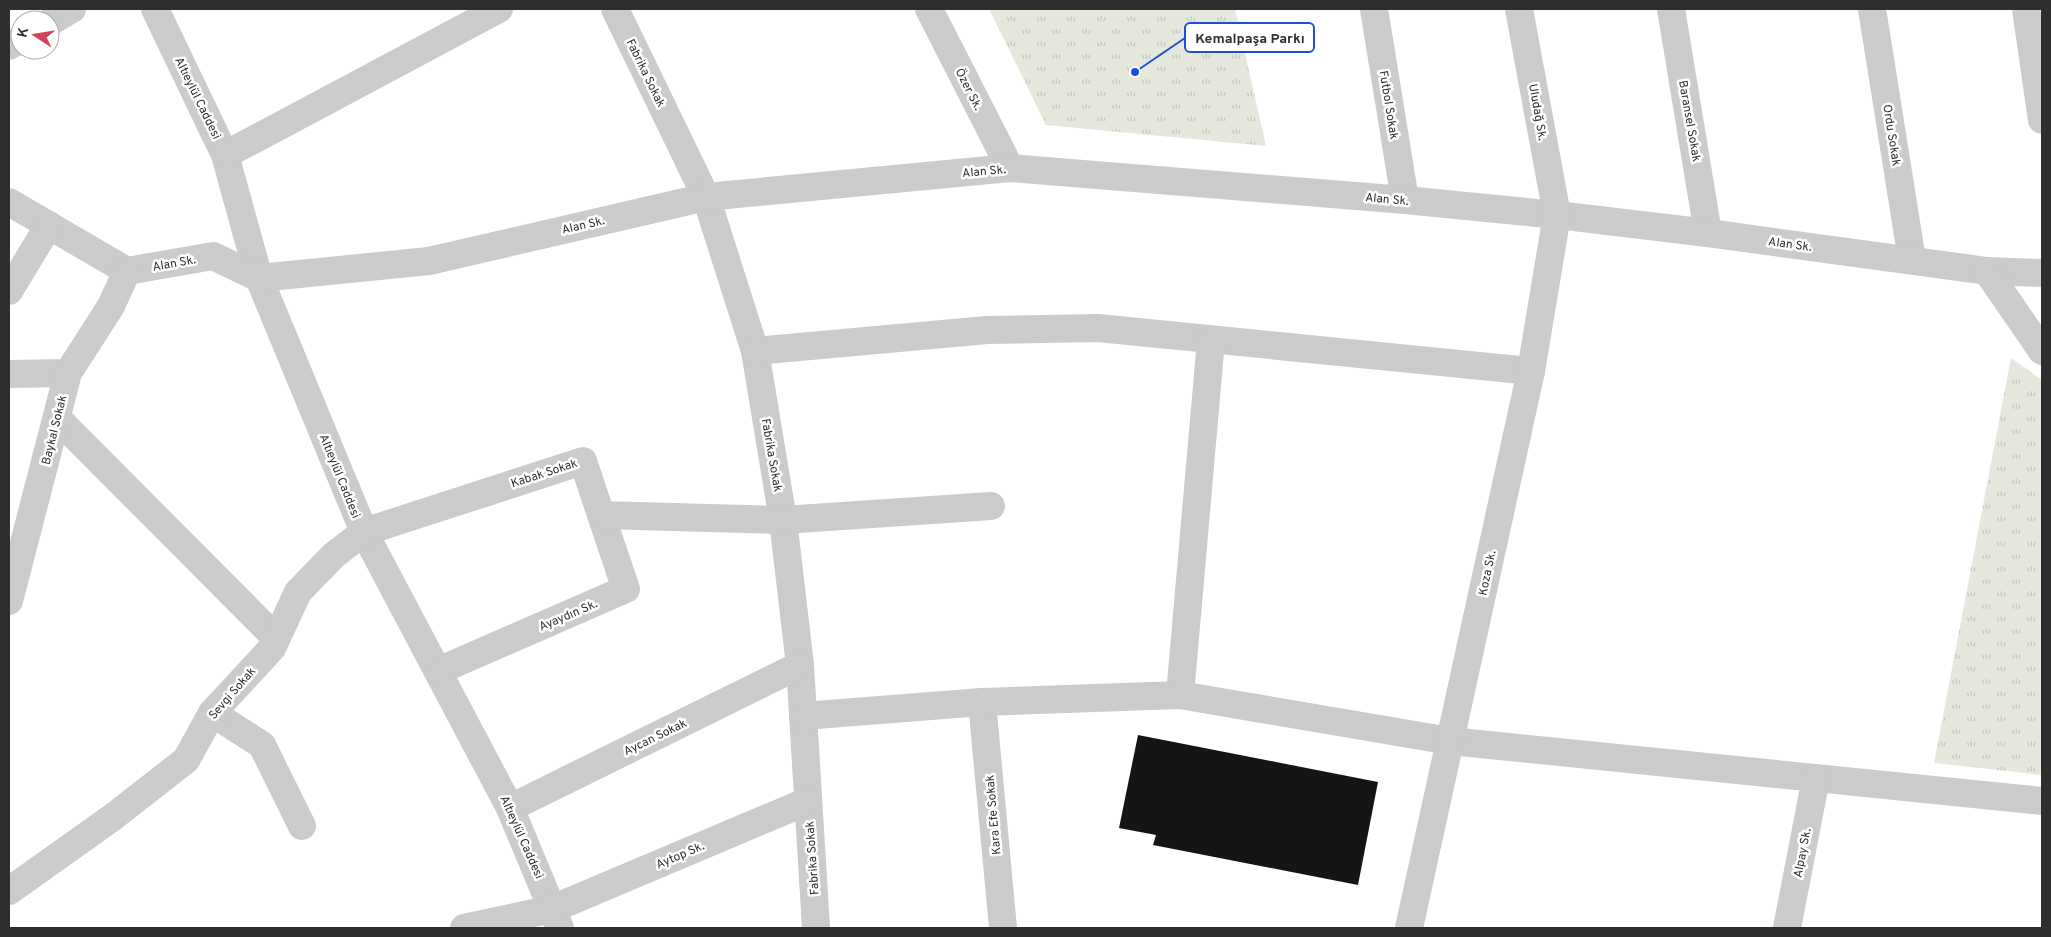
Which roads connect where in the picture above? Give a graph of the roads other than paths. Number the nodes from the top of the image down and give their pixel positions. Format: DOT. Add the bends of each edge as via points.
graph roads {
  1 [pos="72,9"];
  2 [pos="155,9"];
  3 [pos="615,9"];
  4 [pos="929,9"];
  5 [pos="1374,9"];
  6 [pos="1520,9"];
  7 [pos="1671,9"];
  8 [pos="1872,9"];
  9 [pos="2026,9"];
  10 [pos="491,11"];
  11 [pos="60,16"];
  12 [pos="2042,120"];
  13 [pos="225,154"];
  14 [pos="1010,168"];
  15 [pos="706,197"];
  16 [pos="1405,200"];
  17 [pos="9,202"];
  18 [pos="1558,215"];
  19 [pos="49,225"];
  20 [pos="1708,233"];
  21 [pos="1912,260"];
  22 [pos="127,271"];
  23 [pos="1987,271"];
  24 [pos="2042,273"];
  25 [pos="259,278"];
  26 [pos="9,291"];
  27 [pos="1211,340"];
  28 [pos="755,351"];
  29 [pos="2042,351"];
  30 [pos="1532,371"];
  31 [pos="9,374"];
  32 [pos="68,374"];
  33 [pos="57,418"];
  34 [pos="991,506"];
  35 [pos="601,515"];
  36 [pos="783,520"];
  37 [pos="364,532"];
  38 [pos="9,601"];
  39 [pos="276,638"];
  40 [pos="800,666"];
  41 [pos="438,671"];
  42 [pos="1180,695"];
  43 [pos="982,702"];
  44 [pos="212,713"];
  45 [pos="803,716"];
  46 [pos="1450,741"];
  47 [pos="1816,778"];
  48 [pos="808,801"];
  49 [pos="2042,801"];
  50 [pos="510,808"];
  51 [pos="302,826"];
  52 [pos="9,891"];
  53 [pos="552,922"];
  54 [pos="464,928"];
  55 [pos="816,928"];
  56 [pos="1003,928"];
  57 [pos="1409,928"];
  58 [pos="1787,928"];
  1 -- 11 [label="street"];
  2 -- 13 [label="street, Altıeylül Caddesi"];
  3 -- 15 [label="street, Fabrika Sokak"];
  4 -- 14 [label="street, Özer Sk."];
  5 -- 16 [label="street, Futbol Sokak"];
  6 -- 18 [label="street, Uludağ Sk."];
  7 -- 20 [label="street, Baransel Sokak"];
  8 -- 21 [label="street, Ordu Sokak"];
  9 -- 12 [label="street"];
  10 -- 13 [label="street"];
  13 -- 25 [label="street, Altıeylül Caddesi"];
  14 -- 15 [label="street, Alan Sk."];
  14 -- 16 [label="street, Alan Sk."];
  15 -- 25 [label="street, Alan Sk." via="429,260"];
  15 -- 28 [label="street, Fabrika Sokak"];
  16 -- 18 [label="street, Alan Sk."];
  17 -- 19 [label="street"];
  18 -- 20 [label="street, Alan Sk."];
  18 -- 30 [label="street, Koza Sk."];
  19 -- 22 [label="street"];
  19 -- 26 [label="street"];
  20 -- 21 [label="street, Alan Sk."];
  21 -- 23 [label="street, Alan Sk."];
  22 -- 25 [label="street, Alan Sk." via="213,256"];
  22 -- 32 [label="street, Baykal Sokak" via="111,306"];
  23 -- 24 [label="street, Alan Sk."];
  23 -- 29 [label="street"];
  25 -- 37 [label="street, Altıeylül Caddesi"];
  27 -- 28 [label="street" via="1098,328 987,330"];
  27 -- 30 [label="street"];
  27 -- 42 [label="street"];
  28 -- 36 [label="street, Fabrika Sokak"];
  30 -- 46 [label="street, Koza Sk."];
  31 -- 32 [label="street"];
  32 -- 33 [label="street, Baykal Sokak"];
  33 -- 38 [label="street, Baykal Sokak"];
  33 -- 39 [label="street"];
  34 -- 36 [label="street"];
  35 -- 36 [label="street"];
  35 -- 37 [label="street, Kabak Sokak" via="583,461"];
  35 -- 41 [label="street, Ayaydın Sk." via="626,590"];
  36 -- 40 [label="street, Fabrika Sokak"];
  37 -- 39 [label="street, Sevgi Sokak" via="334,555 298,592"];
  37 -- 41 [label="street, Altıeylül Caddesi"];
  39 -- 44 [label="street, Sevgi Sokak" via="272,648"];
  40 -- 45 [label="street, Fabrika Sokak"];
  40 -- 50 [label="street, Aycan Sokak"];
  41 -- 50 [label="street, Altıeylül Caddesi"];
  42 -- 43 [label="street"];
  42 -- 46 [label="street"];
  43 -- 45 [label="street"];
  43 -- 56 [label="street, Kara Efe Sokak"];
  44 -- 51 [label="street" via="262,745"];
  44 -- 52 [label="street, Sevgi Sokak" via="186,760"];
  45 -- 48 [label="street, Fabrika Sokak"];
  46 -- 47 [label="street"];
  46 -- 57 [label="street, Koza Sk."];
  47 -- 49 [label="street"];
  47 -- 58 [label="street, Alpay Sk."];
  48 -- 53 [label="street, Aytop Sk."];
  48 -- 55 [label="street, Fabrika Sokak"];
  50 -- 53 [label="street, Altıeylül Caddesi"];
  53 -- 54 [label="street, Aytop Sk."];
}
